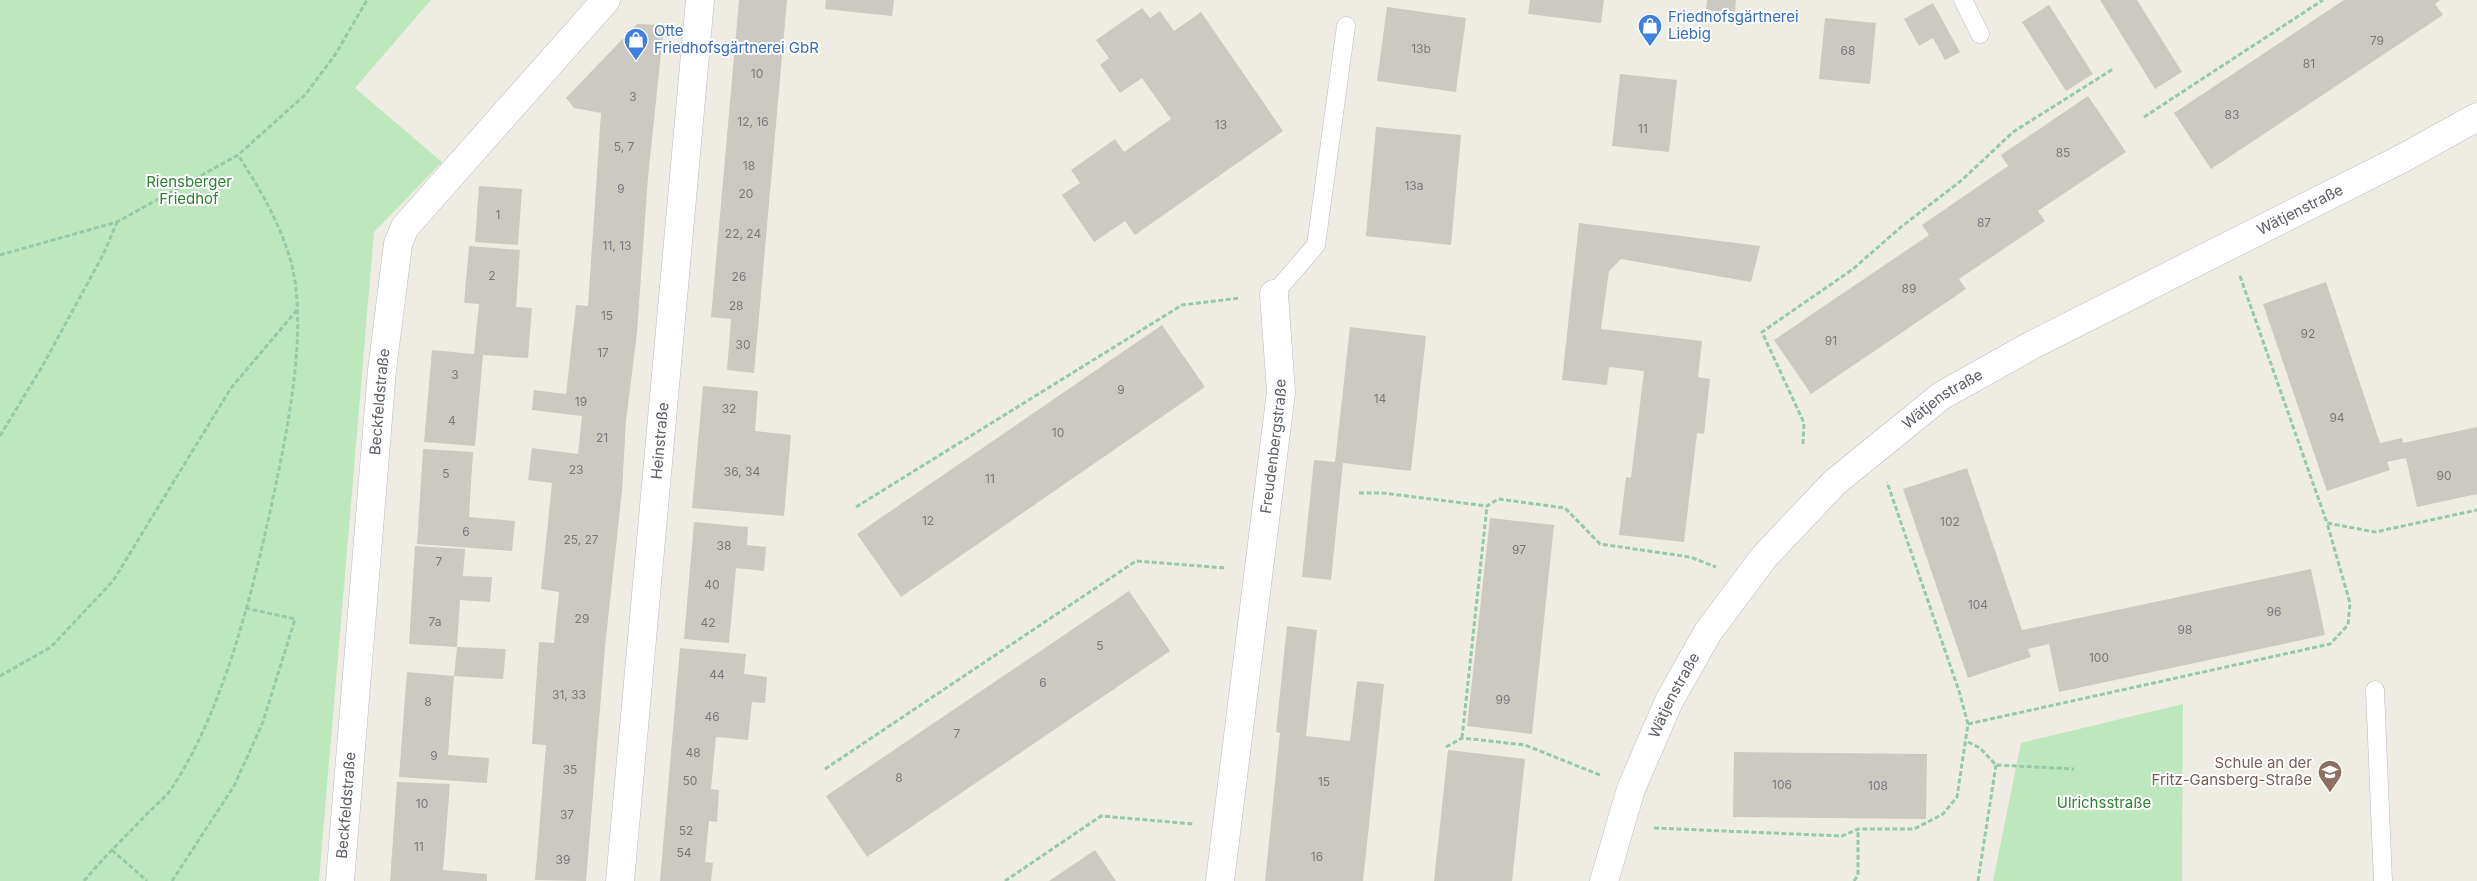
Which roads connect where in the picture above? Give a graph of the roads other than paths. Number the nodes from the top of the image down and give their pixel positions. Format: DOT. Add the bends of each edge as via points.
graph roads {
  1 [pos="606,0"];
  2 [pos="700,0"];
  3 [pos="1963,0"];
  4 [pos="1346,26"];
  5 [pos="1980,34"];
  6 [pos="2477,118"];
  7 [pos="1274,294"];
  8 [pos="2375,690"];
  9 [pos="340,881"];
  10 [pos="620,881"];
  11 [pos="1220,881"];
  12 [pos="1604,881"];
  13 [pos="2383,881"];
  1 -- 9 [label="street, Beckfeldstraße" via="404,227 398,244 380,399"];
  2 -- 10 [label="street, Heinstraße"];
  3 -- 5 [label="lane"];
  4 -- 7 [label="lane" via="1316,245"];
  6 -- 12 [label="street, Wätjenstraße" via="2032,345 1941,396 1872,450 1828,490 1764,557 1708,632 1668,701 1630,789"];
  7 -- 11 [label="street, Freudenbergstraße" via="1281,392"];
  8 -- 13 [label="lane"];
}
